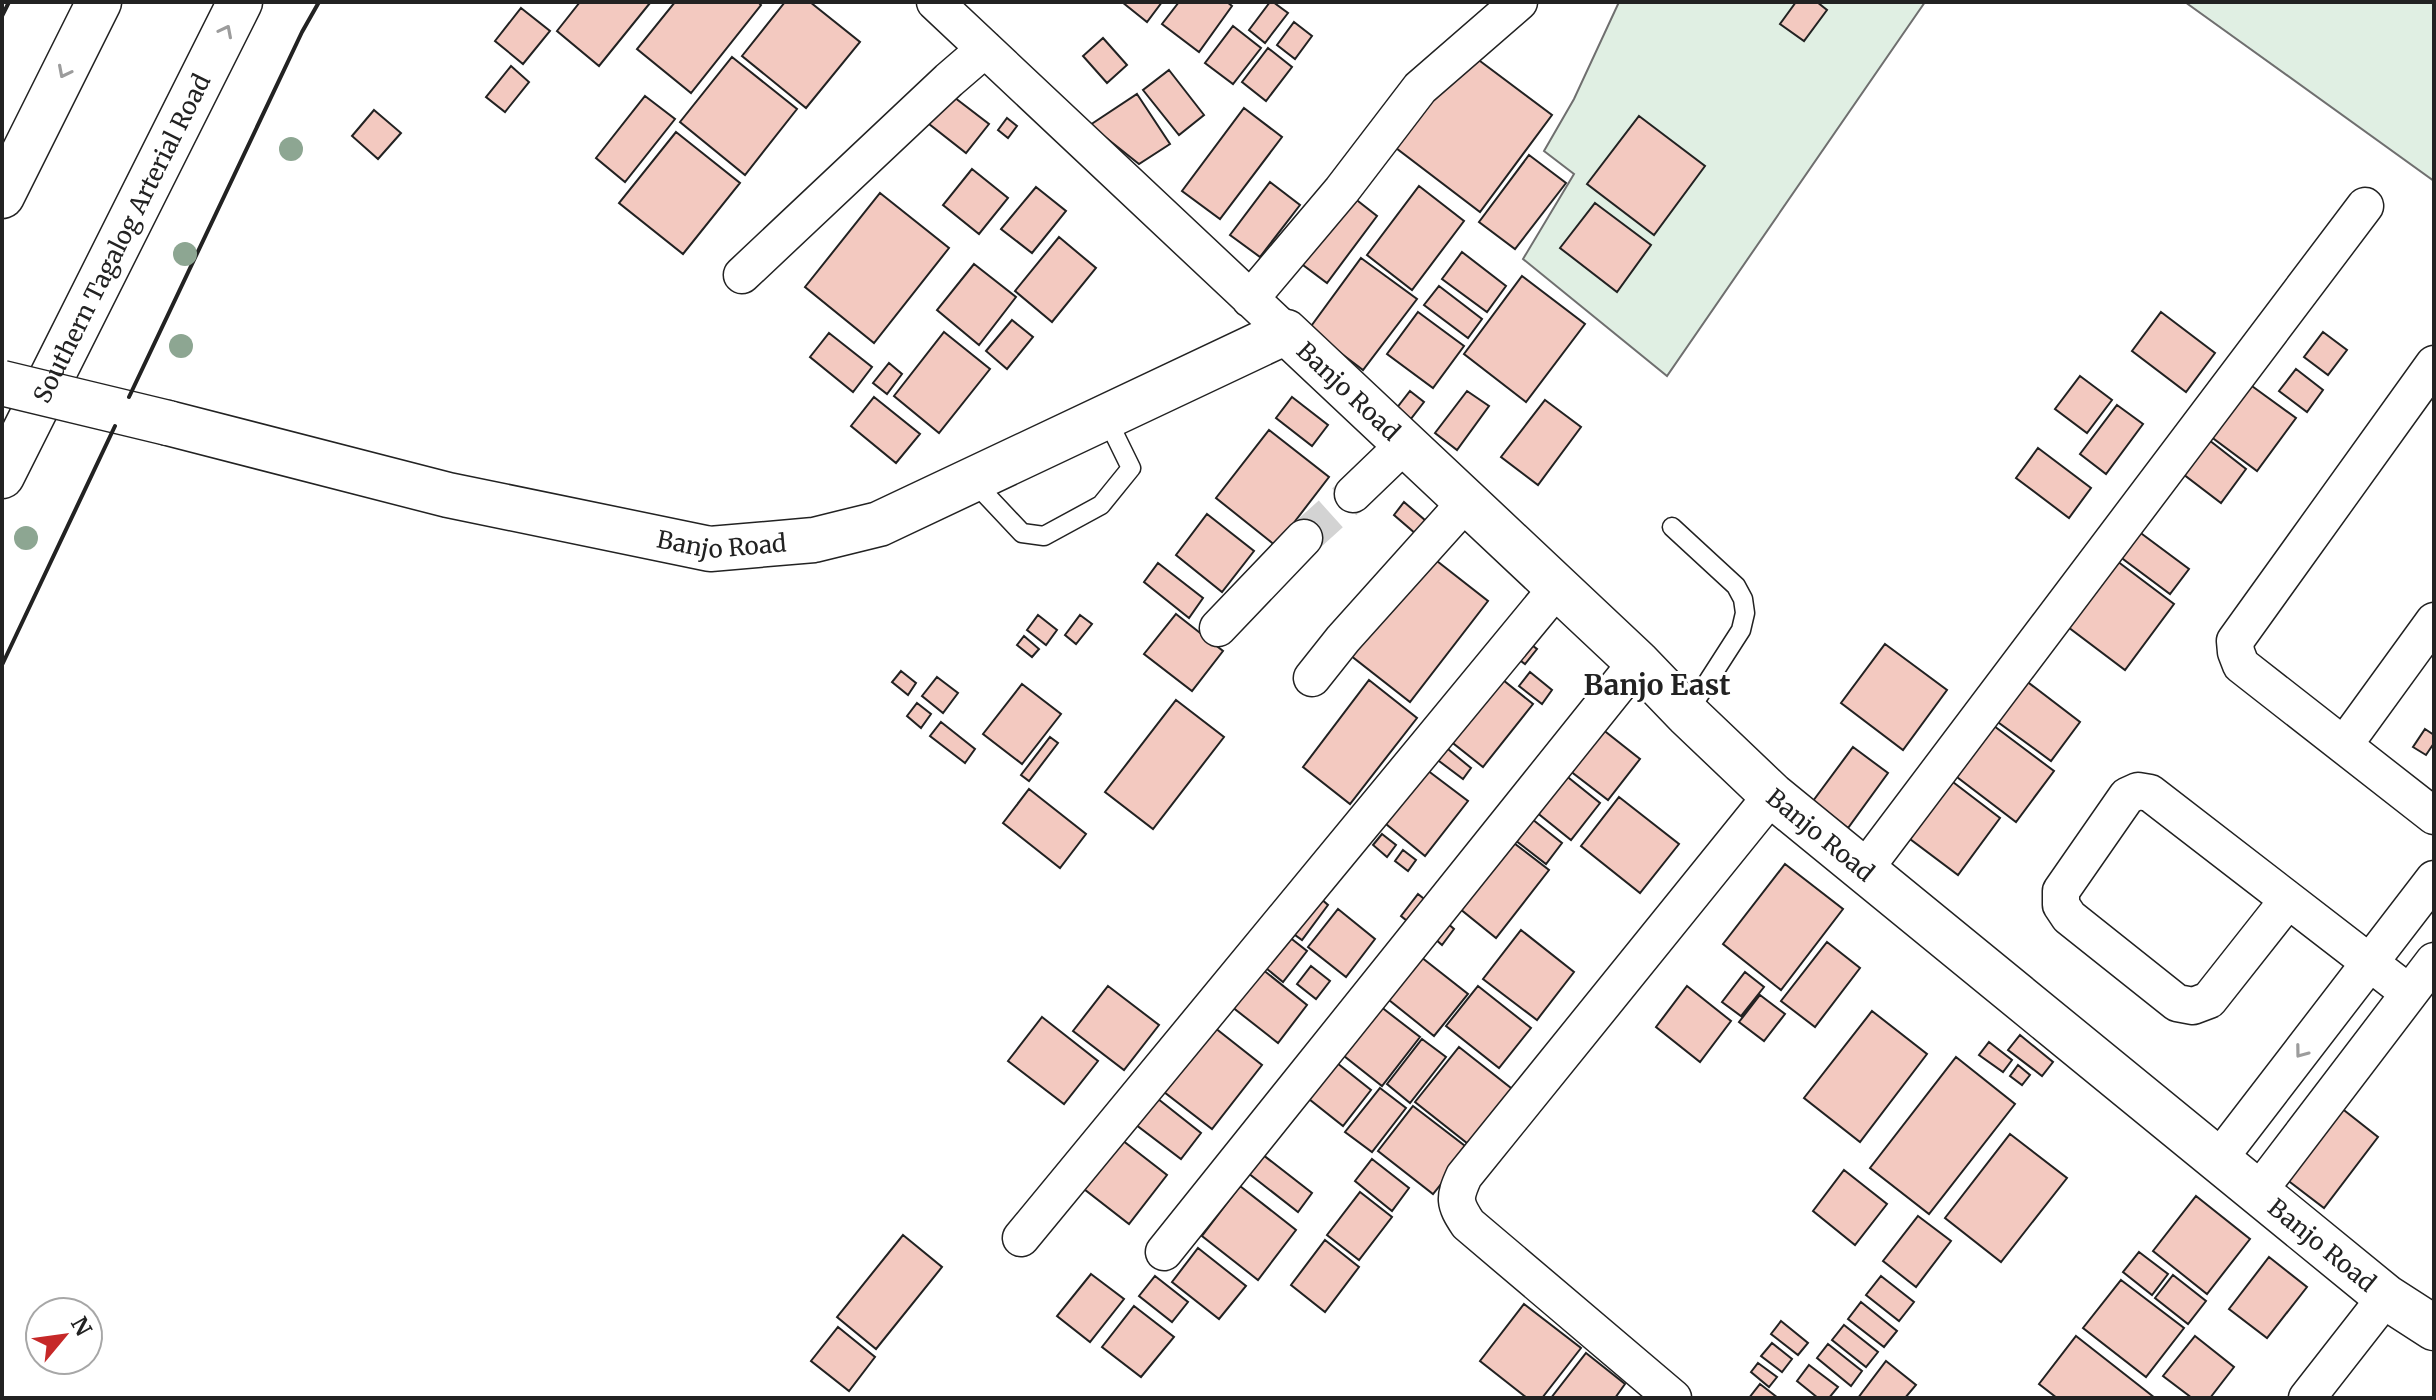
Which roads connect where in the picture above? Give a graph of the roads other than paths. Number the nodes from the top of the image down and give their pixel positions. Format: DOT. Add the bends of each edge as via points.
graph roads {
  1 [pos="99,2"];
  2 [pos="240,2"];
  3 [pos="935,2"];
  4 [pos="1519,2"];
  5 [pos="985,49"];
  6 [pos="2,196"];
  7 [pos="2365,206"];
  8 [pos="742,275"];
  9 [pos="1250,299"];
  10 [pos="1286,332"];
  11 [pos="2434,364"];
  12 [pos="2,383"];
  13 [pos="1106,417"];
  14 [pos="1405,444"];
  15 [pos="2,476"];
  16 [pos="972,480"];
  17 [pos="1353,494"];
  18 [pos="1466,502"];
  19 [pos="1672,527"];
  20 [pos="1304,538"];
  21 [pos="1557,588"];
  22 [pos="2434,621"];
  23 [pos="1218,628"];
  24 [pos="1637,662"];
  25 [pos="1312,678"];
  26 [pos="1687,714"];
  27 [pos="2344,745"];
  28 [pos="1772,795"];
  29 [pos="2434,816"];
  30 [pos="1864,870"];
  31 [pos="2434,879"];
  32 [pos="2288,900"];
  33 [pos="2434,961"];
  34 [pos="2370,962"];
  35 [pos="2409,993"];
  36 [pos="2331,1012"];
  37 [pos="2370,1045"];
  38 [pos="2218,1160"];
  39 [pos="2258,1192"];
  40 [pos="1021,1238"];
  41 [pos="1164,1252"];
  42 [pos="2386,1297"];
  43 [pos="2434,1328"];
  44 [pos="1673,1398"];
  45 [pos="2307,1398"];
  1 -- 6 [label="main road, one-way"];
  15 -- 2 [label="main road, Southern Tagalog Arterial Road, one-way"];
  3 -- 5 [label="street"];
  4 -- 9 [label="street" via="1420,88"];
  5 -- 8 [label="street"];
  5 -- 9 [label="street"];
  7 -- 30 [label="street"];
  9 -- 10 [label="street"];
  10 -- 13 [label="main road, Banjo Road"];
  10 -- 14 [label="main road, Banjo Road"];
  11 -- 27 [label="street" via="2235,641 2241,665"];
  12 -- 16 [label="main road, Banjo Road, bridge" via="448,495 710,549 814,540 879,524"];
  13 -- 16 [label="main road, Banjo Road"];
  13 -- 16 [label="lane" via="1131,468 1101,505 1044,536 1022,533"];
  14 -- 17 [label="street"];
  14 -- 18 [label="main road, Banjo Road"];
  18 -- 21 [label="main road, Banjo Road"];
  18 -- 25 [label="street"];
  19 -- 26 [label="lane" via="1736,586 1745,613 1741,630"];
  20 -- 23 [label="street"];
  21 -- 24 [label="main road, Banjo Road"];
  21 -- 40 [label="street"];
  22 -- 27 [label="street"];
  24 -- 26 [label="main road, Banjo Road"];
  24 -- 41 [label="street"];
  26 -- 28 [label="main road, Banjo Road"];
  27 -- 29 [label="street"];
  28 -- 30 [label="main road, Banjo Road"];
  28 -- 44 [label="street" via="1464,1176 1456,1194 1468,1224"];
  30 -- 38 [label="main road, Banjo Road"];
  31 -- 34 [label="street"];
  32 -- 32 [label="street" via="2150,793 2138,791 2127,796 2061,891 2061,905 2069,917 2177,1003 2193,1006 2209,1000"];
  32 -- 34 [label="street"];
  33 -- 35 [label="street"];
  34 -- 35 [label="street"];
  34 -- 36 [label="street"];
  35 -- 37 [label="street"];
  36 -- 37 [label="street"];
  36 -- 38 [label="street, one-way"];
  37 -- 39 [label="street"];
  38 -- 39 [label="main road, Banjo Road"];
  39 -- 42 [label="main road, Banjo Road"];
  42 -- 43 [label="main road, Banjo Road"];
  42 -- 45 [label="street"];
}
